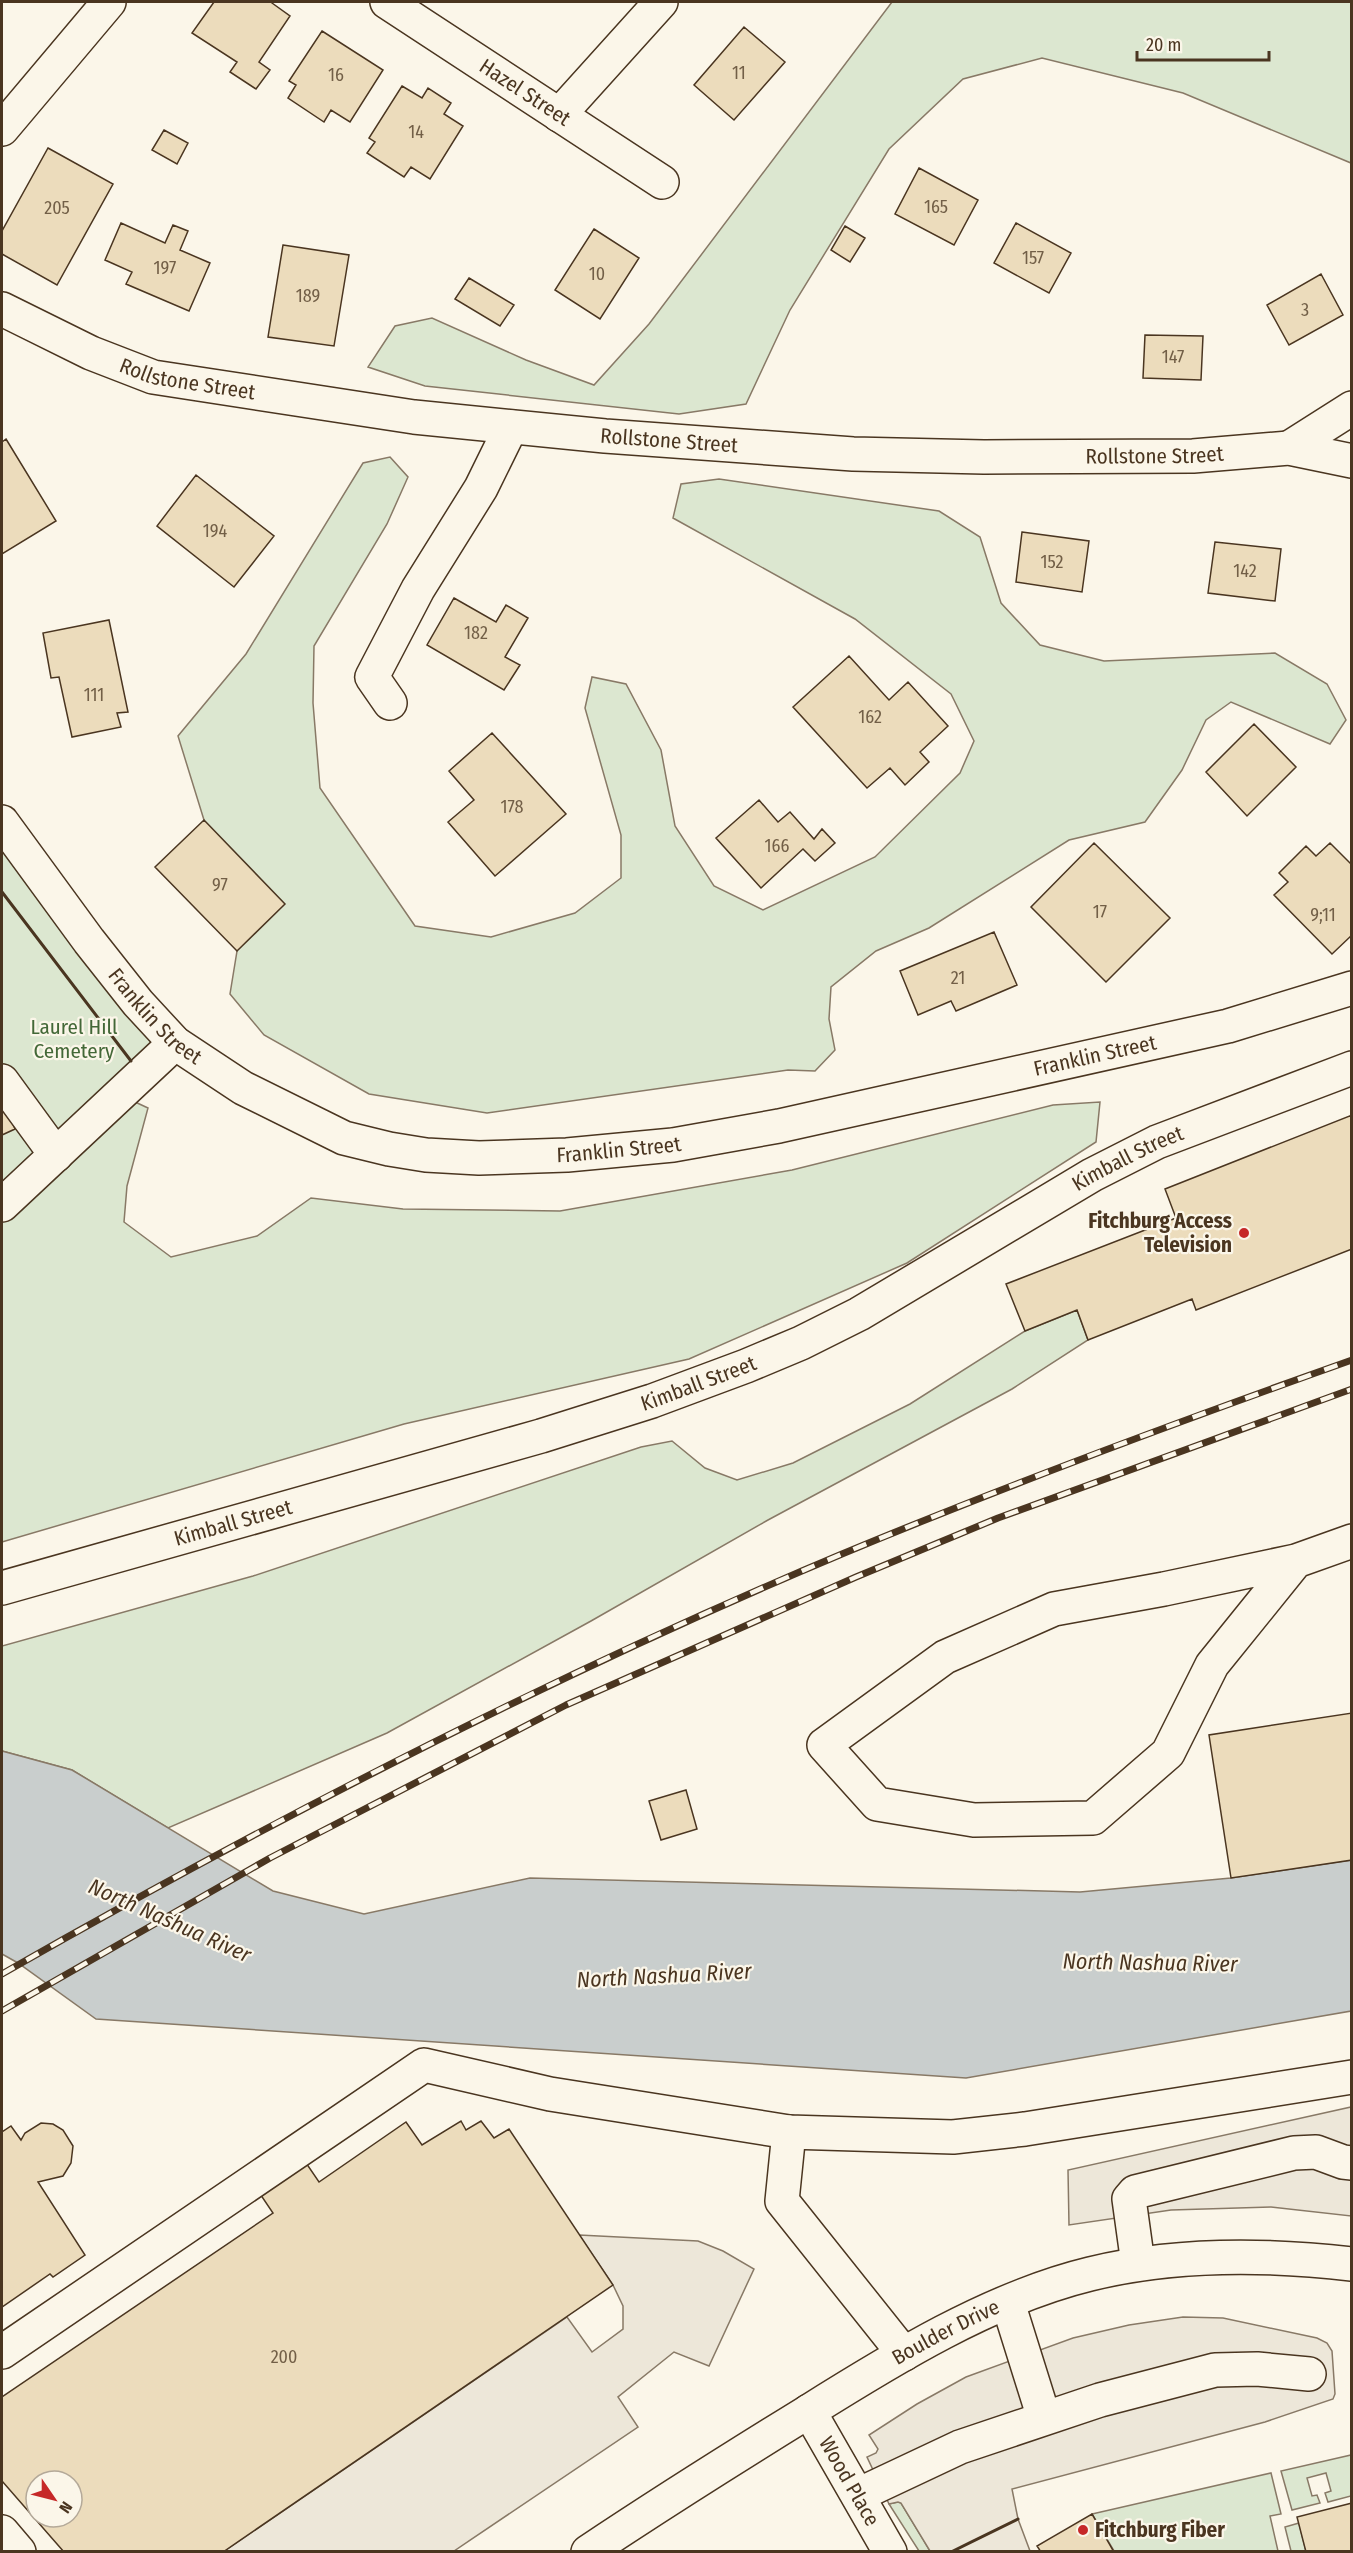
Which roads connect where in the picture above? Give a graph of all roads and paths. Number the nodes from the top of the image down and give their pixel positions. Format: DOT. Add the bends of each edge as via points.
graph roads {
  1 [pos="109,2"];
  2 [pos="387,2"];
  3 [pos="661,2"];
  4 [pos="559,115"];
  5 [pos="2,129"];
  6 [pos="662,182"];
  7 [pos="2,309"];
  8 [pos="1352,408"];
  9 [pos="511,427"];
  10 [pos="1289,448"];
  11 [pos="1352,461"];
  12 [pos="390,703"];
  13 [pos="2,822"];
  14 [pos="1352,988"];
  15 [pos="175,1043"];
  16 [pos="1352,1068"];
  17 [pos="2,1081"];
  18 [pos="56,1155"];
  19 [pos="2,1205"];
  20 [pos="1352,1541"];
  21 [pos="1296,1561"];
  22 [pos="2,1588"];
  23 [pos="1352,2076"];
  24 [pos="789,2132"];
  25 [pos="1352,2163"];
  26 [pos="1138,2264"];
  27 [pos="1352,2264"];
  28 [pos="1008,2303"];
  29 [pos="2,2352"];
  30 [pos="904,2354"];
  31 [pos="1309,2374"];
  32 [pos="809,2411"];
  33 [pos="1044,2418"];
  34 [pos="858,2495"];
  35 [pos="2,2532"];
  36 [pos="19,2552"];
  37 [pos="588,2552"];
  38 [pos="890,2552"];
  1 -- 5 [label="main road"];
  2 -- 4 [label="main road, Hazel Street"];
  3 -- 4 [label="main road"];
  4 -- 6 [label="main road, Hazel Street"];
  7 -- 9 [label="main road, Rollstone Street" via="91,353 153,377 414,417"];
  8 -- 10 [label="main road"];
  9 -- 10 [label="main road, Rollstone Street" via="853,454 984,458 1193,456"];
  9 -- 12 [label="main road" via="481,488 418,589 372,677"];
  10 -- 11 [label="main road, Rollstone Street"];
  13 -- 15 [label="main road, Franklin Street" via="89,941"];
  14 -- 15 [label="main road, Franklin Street" via="1228,1026 790,1123 673,1145 567,1155 426,1155 344,1138 243,1088"];
  15 -- 18 [label="main road"];
  16 -- 22 [label="main road, Kimball Street" via="1157,1142 1092,1175 859,1314 746,1366 541,1436"];
  17 -- 18 [label="main road"];
  18 -- 19 [label="main road"];
  20 -- 21 [label="main road"];
  21 -- 21 [label="main road" via="1212,1665 1168,1753 1093,1818 974,1820 877,1804 824,1745 945,1657 1054,1609"];
  23 -- 24 [label="main road" via="1025,2129 952,2137"];
  24 -- 29 [label="main road" via="550,2094 424,2065"];
  24 -- 30 [label="main road" via="782,2201"];
  25 -- 26 [label="main road" via="1316,2152 1294,2153 1135,2192 1129,2199"];
  26 -- 27 [label="main road, Boulder Drive" via="1282,2257"];
  26 -- 28 [label="main road, Boulder Drive" via="1088,2274"];
  28 -- 30 [label="main road, Boulder Drive"];
  28 -- 33 [label="main road"];
  30 -- 32 [label="main road, Boulder Drive"];
  31 -- 33 [label="main road" via="1215,2370"];
  32 -- 34 [label="main road, Wood Place"];
  32 -- 37 [label="main road, Boulder Drive"];
  33 -- 34 [label="main road" via="960,2447"];
  34 -- 38 [label="main road, Wood Place"];
  35 -- 36 [label="main road"];
}
